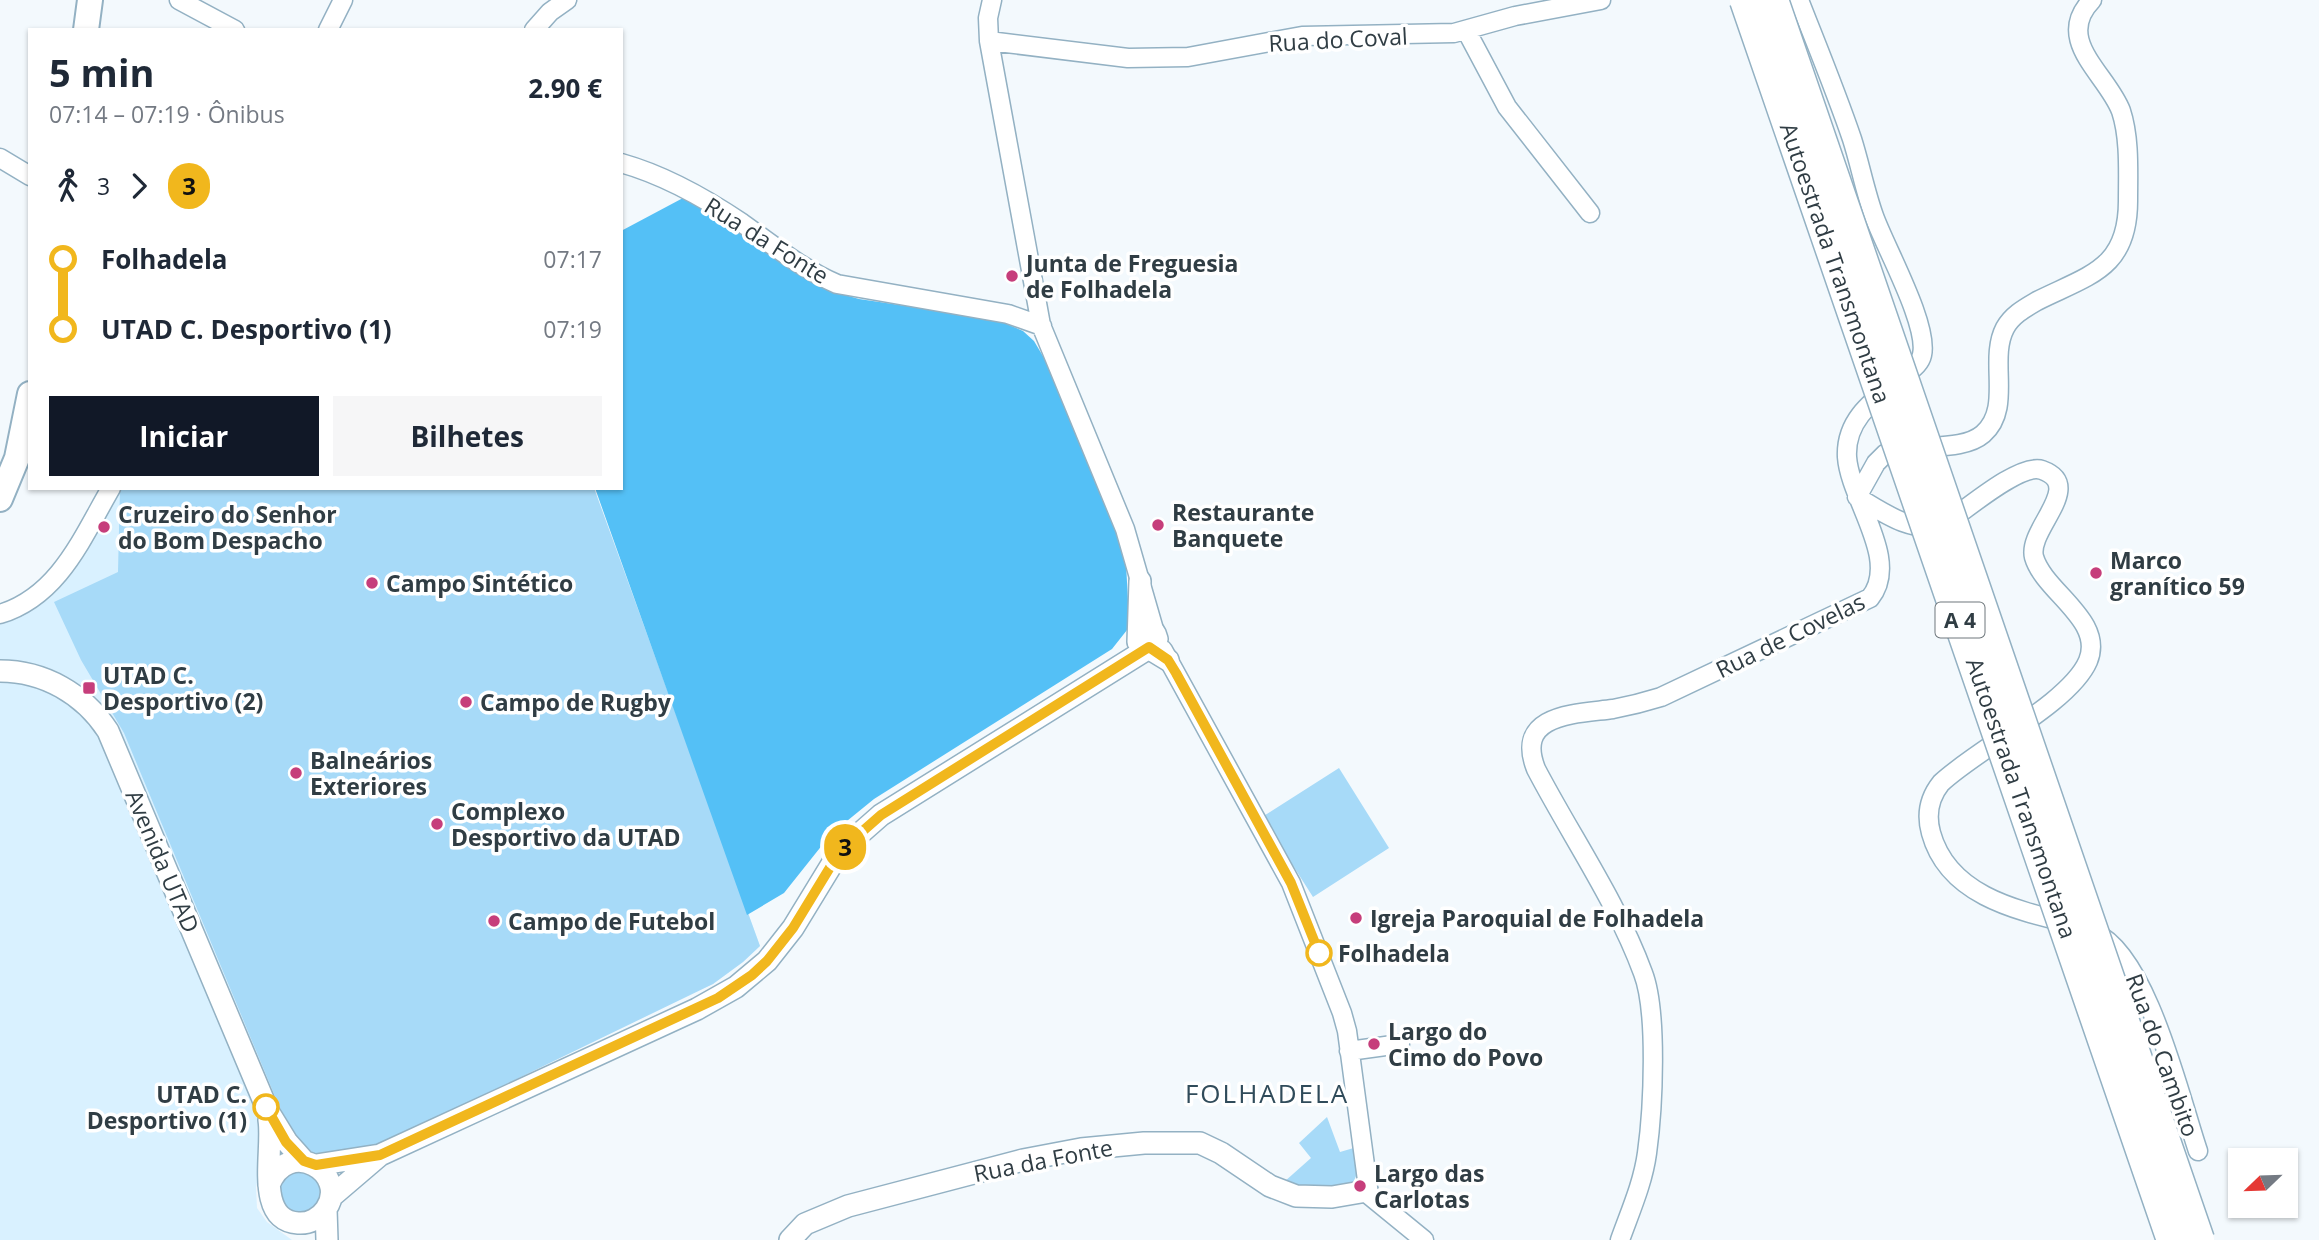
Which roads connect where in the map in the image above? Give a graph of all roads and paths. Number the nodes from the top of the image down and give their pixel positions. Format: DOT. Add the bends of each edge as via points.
graph roads {
  1 [pos="90,0"];
  2 [pos="179,0"];
  3 [pos="343,0"];
  4 [pos="567,0"];
  5 [pos="992,0"];
  6 [pos="1601,0"];
  7 [pos="1745,0"];
  8 [pos="1772,0"];
  9 [pos="1799,0"];
  10 [pos="2092,0"];
  11 [pos="86,28"];
  12 [pos="231,28"];
  13 [pos="329,28"];
  14 [pos="536,28"];
  15 [pos="1466,30"];
  16 [pos="989,41"];
  17 [pos="0,158"];
  18 [pos="623,164"];
  19 [pos="28,175"];
  20 [pos="1590,213"];
  21 [pos="1042,326"];
  22 [pos="28,404"];
  23 [pos="110,490"];
  24 [pos="1857,497"];
  25 [pos="0,499"];
  26 [pos="1140,581"];
  27 [pos="0,614"];
  28 [pos="1150,638"];
  29 [pos="1168,660"];
  30 [pos="0,671"];
  31 [pos="1400,1044"];
  32 [pos="1349,1051"];
  33 [pos="268,1111"];
  34 [pos="2198,1151"];
  35 [pos="380,1155"];
  36 [pos="310,1163"];
  37 [pos="269,1185"];
  38 [pos="1367,1191"];
  39 [pos="328,1203"];
  40 [pos="285,1220"];
  41 [pos="304,1240"];
  42 [pos="327,1240"];
  43 [pos="790,1240"];
  44 [pos="1424,1240"];
  45 [pos="1620,1240"];
  46 [pos="2173,1240"];
  47 [pos="2198,1240"];
  1 -- 11 [label="main road"];
  2 -- 12 [label="street"];
  3 -- 13 [label="street"];
  4 -- 14 [label="street"];
  5 -- 16 [label="street"];
  6 -- 15 [label="street, Rua do Coval"];
  7 -- 46 [label="highway, Autoestrada Transmontana / A 4, bridge"];
  8 -- 47 [label="highway, Autoestrada Transmontana / A 4, bridge"];
  9 -- 24 [label="street, Rua de Covelas" via="1922,340 1922,355 1915,367 1866,407 1851,429 1848,463"];
  10 -- 24 [label="street" via="2080,20 2079,42 2118,105 2125,131 2128,209 2118,250 2101,270 2031,305 2010,321 2000,343 1996,415 1983,434 1966,442 1885,454"];
  15 -- 16 [label="street, Rua do Coval" via="1431,35 1301,36 1167,58 1128,58"];
  15 -- 20 [label="street" via="1507,107"];
  16 -- 21 [label="street"];
  17 -- 19 [label="street"];
  18 -- 21 [label="street, Rua da Fonte" via="671,181 837,284 1008,314"];
  21 -- 26 [label="street" via="1125,529"];
  22 -- 25 [label="main road" via="17,458"];
  23 -- 27 [label="street" via="51,585 25,604"];
  24 -- 34 [label="street, Rua do Cambito" via="1904,523 1927,528 1942,526 2025,471 2042,470 2057,486 2058,501 2036,535 2033,552 2043,575 2084,626 2090,639 2088,661 2066,689 1941,783 1932,795 1930,830 1943,862 1983,896 2080,926 2100,935 2123,955 2147,999"];
  24 -- 45 [label="street, Rua de Covelas" via="1881,568 1870,598 1661,697 1638,705 1558,716 1543,725 1531,749 1543,782 1616,917 1649,991 1653,1042 1647,1153"];
  26 -- 28 [label="street"];
  28 -- 29 [label="street"];
  28 -- 35 [label="street" via="1128,659 904,798 866,827 840,851 780,946 736,987 698,1009"];
  29 -- 32 [label="street" via="1291,883 1344,1019"];
  30 -- 33 [label="street, Avenida UTAD" via="59,684 80,699 108,731"];
  31 -- 32 [label="street"];
  32 -- 38 [label="street"];
  33 -- 36 [label="street, Avenida UTAD" via="286,1142"];
  33 -- 37 [label="street, Avenida UTAD"];
  35 -- 36 [label="street"];
  35 -- 39 [label="street"];
  36 -- 37 [label="street" via="295,1161 278,1169"];
  36 -- 39 [label="street, Avenida UTAD" via="328,1179"];
  37 -- 40 [label="street, Avenida UTAD" via="271,1205"];
  38 -- 43 [label="street, Rua da Fonte" via="1332,1197 1296,1196 1270,1186 1200,1143 1131,1144 1023,1160 848,1206 806,1224"];
  38 -- 44 [label="street"];
  39 -- 40 [label="street" via="320,1216 303,1223"];
  39 -- 42 [label="street"];
  40 -- 41 [label="street, Avenida UTAD"];
}
